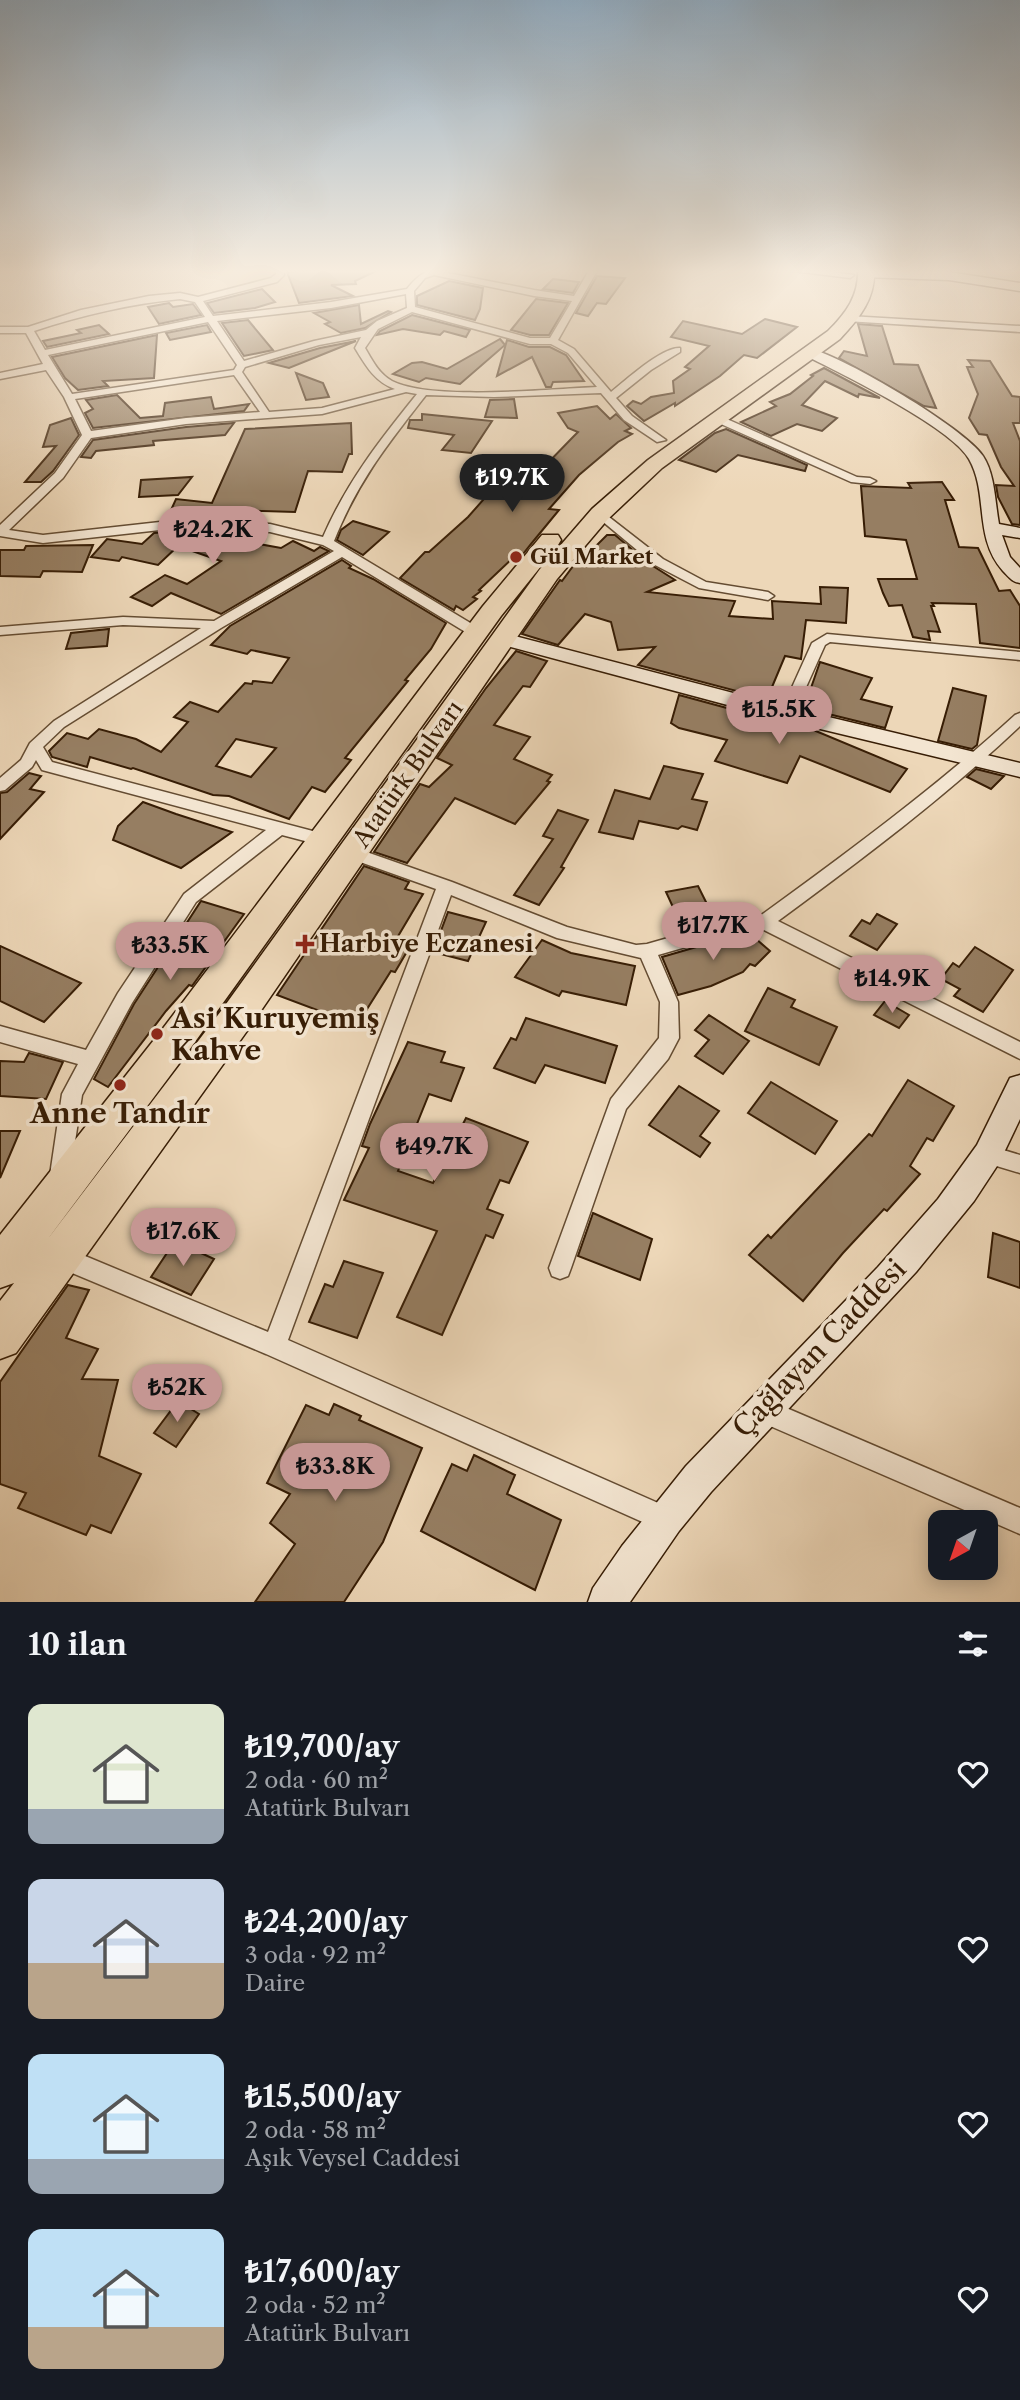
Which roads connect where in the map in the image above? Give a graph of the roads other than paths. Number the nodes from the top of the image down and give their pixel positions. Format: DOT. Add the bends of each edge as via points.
graph roads {
  1 [pos="37,344"];
  2 [pos="88,344"];
  3 [pos="225,344"];
  4 [pos="315,344"];
  5 [pos="362,344"];
  6 [pos="558,344"];
  7 [pos="798,344"];
  8 [pos="821,344"];
  9 [pos="677,350"];
  10 [pos="43,353"];
  11 [pos="811,353"];
  12 [pos="50,366"];
  13 [pos="239,368"];
  14 [pos="0,376"];
  15 [pos="407,388"];
  16 [pos="423,391"];
  17 [pos="608,393"];
  18 [pos="69,397"];
  19 [pos="265,413"];
  20 [pos="716,418"];
  21 [pos="87,435"];
  22 [pos="661,440"];
  23 [pos="870,481"];
  24 [pos="586,519"];
  25 [pos="994,527"];
  26 [pos="0,531"];
  27 [pos="1020,533"];
  28 [pos="327,542"];
  29 [pos="343,551"];
  30 [pos="1020,578"];
  31 [pos="768,596"];
  32 [pos="216,625"];
  33 [pos="0,631"];
  34 [pos="490,636"];
  35 [pos="1020,656"];
  36 [pos="787,714"];
  37 [pos="1020,718"];
  38 [pos="35,746"];
  39 [pos="974,758"];
  40 [pos="1020,770"];
  41 [pos="0,786"];
  42 [pos="280,828"];
  43 [pos="324,840"];
  44 [pos="352,852"];
  45 [pos="446,886"];
  46 [pos="764,922"];
  47 [pos="648,951"];
  48 [pos="0,1034"];
  49 [pos="1020,1051"];
  50 [pos="91,1060"];
  51 [pos="1020,1087"];
  52 [pos="988,1154"];
  53 [pos="1020,1164"];
  54 [pos="57,1195"];
  55 [pos="60,1256"];
  56 [pos="560,1268"];
  57 [pos="0,1269"];
  58 [pos="0,1337"];
  59 [pos="274,1346"];
  60 [pos="760,1409"];
  61 [pos="665,1519"];
  62 [pos="1020,1521"];
  63 [pos="607,1602"];
  1 -- 10 [label="street"];
  2 -- 10 [label="street"];
  3 -- 13 [label="street"];
  4 -- 13 [label="street"];
  5 -- 15 [label="street" via="375,374"];
  6 -- 17 [label="street" via="571,351"];
  7 -- 22 [label="highway, Atatürk Bulvarı"];
  8 -- 11 [label="highway, Atatürk Bulvarı"];
  9 -- 17 [label="street"];
  10 -- 12 [label="street"];
  11 -- 20 [label="highway, Atatürk Bulvarı"];
  11 -- 25 [label="street" via="971,447"];
  12 -- 14 [label="street"];
  12 -- 18 [label="street"];
  13 -- 18 [label="street"];
  13 -- 19 [label="street"];
  15 -- 16 [label="street"];
  15 -- 19 [label="street" via="322,411"];
  16 -- 17 [label="street"];
  16 -- 28 [label="street" via="367,464"];
  17 -- 22 [label="street" via="628,418"];
  18 -- 21 [label="street"];
  19 -- 21 [label="street"];
  20 -- 23 [label="street" via="855,480"];
  20 -- 24 [label="highway, Atatürk Bulvarı"];
  21 -- 26 [label="street" via="73,462 50,488"];
  22 -- 24 [label="highway, Atatürk Bulvarı" via="604,485"];
  24 -- 31 [label="street" via="703,585"];
  24 -- 34 [label="highway, Atatürk Bulvarı" via="548,574"];
  25 -- 27 [label="street"];
  25 -- 30 [label="street" via="1002,557"];
  26 -- 28 [label="street" via="43,539 178,524 270,528"];
  28 -- 29 [label="street"];
  29 -- 32 [label="street"];
  29 -- 34 [label="street"];
  32 -- 33 [label="street" via="123,621"];
  32 -- 38 [label="street" via="59,724"];
  34 -- 36 [label="street"];
  34 -- 43 [label="highway, Atatürk Bulvarı"];
  34 -- 44 [label="highway, Atatürk Bulvarı"];
  35 -- 36 [label="street" via="827,638 819,643"];
  36 -- 39 [label="street"];
  37 -- 39 [label="street"];
  38 -- 41 [label="street" via="27,762"];
  38 -- 42 [label="street" via="47,766"];
  39 -- 40 [label="street"];
  39 -- 46 [label="street" via="865,848"];
  42 -- 43 [label="street"];
  42 -- 50 [label="street" via="190,898"];
  43 -- 44 [label="highway"];
  43 -- 54 [label="highway, Atatürk Bulvarı"];
  44 -- 45 [label="street"];
  44 -- 55 [label="highway, Atatürk Bulvarı"];
  45 -- 47 [label="street" via="563,933"];
  45 -- 59 [label="street"];
  46 -- 47 [label="street"];
  46 -- 49 [label="street"];
  47 -- 56 [label="street" via="669,1002 669,1038 618,1105"];
  48 -- 50 [label="street"];
  50 -- 54 [label="street" via="72,1094"];
  51 -- 52 [label="street, Çağlayan Caddesi"];
  52 -- 53 [label="street"];
  52 -- 60 [label="street, Çağlayan Caddesi" via="897,1269"];
  54 -- 57 [label="highway, Atatürk Bulvarı"];
  55 -- 58 [label="highway, Atatürk Bulvarı"];
  55 -- 59 [label="street"];
  59 -- 61 [label="street"];
  60 -- 61 [label="street, Çağlayan Caddesi"];
  60 -- 62 [label="street"];
  61 -- 63 [label="street, Çağlayan Caddesi"];
}
